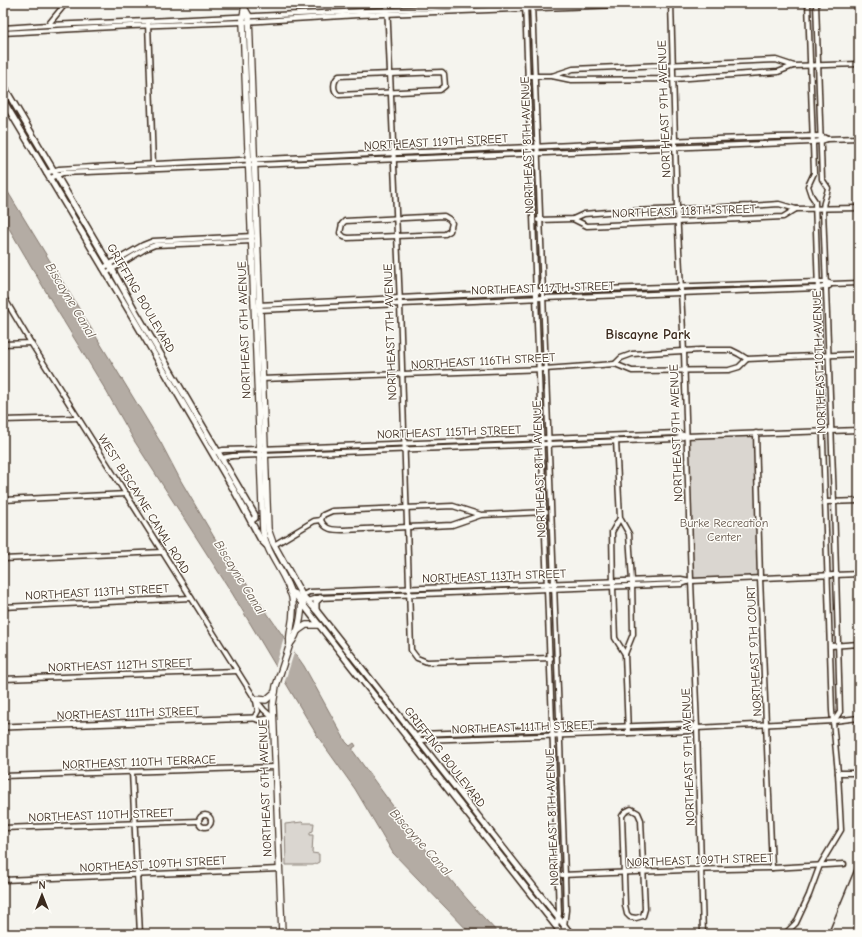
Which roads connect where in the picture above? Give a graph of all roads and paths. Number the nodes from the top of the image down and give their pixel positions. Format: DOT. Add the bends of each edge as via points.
graph roads {
  1 [pos="66,3"];
  2 [pos="387,3"];
  3 [pos="525,3"];
  4 [pos="532,3"];
  5 [pos="540,3"];
  6 [pos="546,3"];
  7 [pos="671,3"];
  8 [pos="808,3"];
  9 [pos="816,3"];
  10 [pos="245,6"];
  11 [pos="525,9"];
  12 [pos="532,9"];
  13 [pos="388,10"];
  14 [pos="388,15"];
  15 [pos="242,19"];
  16 [pos="249,19"];
  17 [pos="148,23"];
  18 [pos="48,25"];
  19 [pos="3,28"];
  20 [pos="3,33"];
  21 [pos="859,64"];
  22 [pos="673,65"];
  23 [pos="794,66"];
  24 [pos="810,66"];
  25 [pos="818,66"];
  26 [pos="391,73"];
  27 [pos="528,76"];
  28 [pos="534,76"];
  29 [pos="552,76"];
  30 [pos="674,79"];
  31 [pos="3,85"];
  32 [pos="391,94"];
  33 [pos="3,100"];
  34 [pos="812,136"];
  35 [pos="821,136"];
  36 [pos="859,138"];
  37 [pos="827,139"];
  38 [pos="675,140"];
  39 [pos="821,141"];
  40 [pos="812,142"];
  41 [pos="531,147"];
  42 [pos="538,147"];
  43 [pos="675,148"];
  44 [pos="393,153"];
  45 [pos="531,153"];
  46 [pos="539,153"];
  47 [pos="393,159"];
  48 [pos="153,163"];
  49 [pos="248,163"];
  50 [pos="254,163"];
  51 [pos="154,169"];
  52 [pos="52,170"];
  53 [pos="48,175"];
  54 [pos="56,176"];
  55 [pos="859,208"];
  56 [pos="677,209"];
  57 [pos="796,209"];
  58 [pos="815,209"];
  59 [pos="823,209"];
  60 [pos="395,218"];
  61 [pos="573,219"];
  62 [pos="534,220"];
  63 [pos="540,220"];
  64 [pos="679,222"];
  65 [pos="396,237"];
  66 [pos="257,238"];
  67 [pos="251,239"];
  68 [pos="111,266"];
  69 [pos="104,270"];
  70 [pos="818,282"];
  71 [pos="826,282"];
  72 [pos="859,283"];
  73 [pos="832,284"];
  74 [pos="680,286"];
  75 [pos="818,288"];
  76 [pos="826,288"];
  77 [pos="543,291"];
  78 [pos="536,292"];
  79 [pos="680,293"];
  80 [pos="3,296"];
  81 [pos="400,298"];
  82 [pos="537,298"];
  83 [pos="543,298"];
  84 [pos="400,304"];
  85 [pos="257,308"];
  86 [pos="30,343"];
  87 [pos="3,344"];
  88 [pos="684,352"];
  89 [pos="859,354"];
  90 [pos="820,356"];
  91 [pos="828,356"];
  92 [pos="747,359"];
  93 [pos="615,364"];
  94 [pos="539,369"];
  95 [pos="545,369"];
  96 [pos="683,371"];
  97 [pos="401,375"];
  98 [pos="260,380"];
  99 [pos="78,418"];
  100 [pos="3,420"];
  101 [pos="859,430"];
  102 [pos="822,431"];
  103 [pos="831,431"];
  104 [pos="756,434"];
  105 [pos="615,436"];
  106 [pos="686,436"];
  107 [pos="541,438"];
  108 [pos="548,438"];
  109 [pos="616,442"];
  110 [pos="404,444"];
  111 [pos="541,444"];
  112 [pos="548,444"];
  113 [pos="263,449"];
  114 [pos="404,450"];
  115 [pos="218,451"];
  116 [pos="212,454"];
  117 [pos="263,455"];
  118 [pos="222,458"];
  119 [pos="216,460"];
  120 [pos="127,494"];
  121 [pos="3,500"];
  122 [pos="859,501"];
  123 [pos="826,502"];
  124 [pos="834,502"];
  125 [pos="406,507"];
  126 [pos="544,512"];
  127 [pos="551,512"];
  128 [pos="481,515"];
  129 [pos="620,518"];
  130 [pos="321,520"];
  131 [pos="251,521"];
  132 [pos="407,527"];
  133 [pos="270,534"];
  134 [pos="274,545"];
  135 [pos="267,546"];
  136 [pos="162,552"];
  137 [pos="3,559"];
  138 [pos="828,574"];
  139 [pos="836,574"];
  140 [pos="859,574"];
  141 [pos="760,578"];
  142 [pos="613,581"];
  143 [pos="632,581"];
  144 [pos="690,581"];
  145 [pos="547,584"];
  146 [pos="554,584"];
  147 [pos="632,586"];
  148 [pos="613,587"];
  149 [pos="409,589"];
  150 [pos="547,589"];
  151 [pos="554,589"];
  152 [pos="290,592"];
  153 [pos="409,595"];
  154 [pos="191,598"];
  155 [pos="320,598"];
  156 [pos="303,599"];
  157 [pos="3,607"];
  158 [pos="293,610"];
  159 [pos="316,610"];
  160 [pos="319,625"];
  161 [pos="548,630"];
  162 [pos="555,630"];
  163 [pos="296,632"];
  164 [pos="290,644"];
  165 [pos="859,644"];
  166 [pos="838,645"];
  167 [pos="830,646"];
  168 [pos="625,654"];
  169 [pos="550,658"];
  170 [pos="556,658"];
  171 [pos="237,671"];
  172 [pos="367,675"];
  173 [pos="3,679"];
  174 [pos="361,680"];
  175 [pos="275,692"];
  176 [pos="255,699"];
  177 [pos="254,718"];
  178 [pos="273,718"];
  179 [pos="859,718"];
  180 [pos="834,721"];
  181 [pos="767,725"];
  182 [pos="3,727"];
  183 [pos="627,727"];
  184 [pos="697,728"];
  185 [pos="559,729"];
  186 [pos="552,730"];
  187 [pos="628,733"];
  188 [pos="552,736"];
  189 [pos="559,736"];
  190 [pos="408,738"];
  191 [pos="416,738"];
  192 [pos="275,768"];
  193 [pos="132,772"];
  194 [pos="838,772"];
  195 [pos="444,773"];
  196 [pos="859,773"];
  197 [pos="3,776"];
  198 [pos="439,777"];
  199 [pos="474,812"];
  200 [pos="469,816"];
  201 [pos="199,821"];
  202 [pos="135,823"];
  203 [pos="3,828"];
  204 [pos="844,864"];
  205 [pos="820,865"];
  206 [pos="772,868"];
  207 [pos="279,869"];
  208 [pos="701,869"];
  209 [pos="624,872"];
  210 [pos="643,872"];
  211 [pos="524,875"];
  212 [pos="558,875"];
  213 [pos="565,875"];
  214 [pos="136,876"];
  215 [pos="519,879"];
  216 [pos="3,880"];
  217 [pos="559,906"];
  218 [pos="551,909"];
  219 [pos="558,918"];
  220 [pos="564,925"];
  221 [pos="556,926"];
  222 [pos="140,934"];
  223 [pos="282,934"];
  224 [pos="563,934"];
  225 [pos="571,934"];
  226 [pos="703,934"];
  227 [pos="785,934"];
  1 -- 18 [label="street"];
  2 -- 13 [label="street, NORTHEAST 7TH AVENUE"];
  3 -- 4 [label="street"];
  3 -- 11 [label="street, NORTHEAST 8TH AVENUE"];
  3 -- 13 [label="street"];
  4 -- 5 [label="street"];
  4 -- 12 [label="street, NORTHEAST 8TH AVENUE"];
  5 -- 6 [label="street"];
  7 -- 12 [label="street"];
  7 -- 22 [label="street, NORTHEAST 9TH AVENUE"];
  8 -- 24 [label="street, NORTHEAST 10TH AVENUE"];
  9 -- 25 [label="street, NORTHEAST 10TH AVENUE"];
  10 -- 15 [label="main road, NORTHEAST 6TH AVENUE"];
  10 -- 16 [label="main road, NORTHEAST 6TH AVENUE"];
  11 -- 12 [label="street"];
  11 -- 14 [label="street"];
  11 -- 27 [label="street, NORTHEAST 8TH AVENUE"];
  12 -- 28 [label="street, NORTHEAST 8TH AVENUE"];
  13 -- 14 [label="street, NORTHEAST 7TH AVENUE"];
  13 -- 16 [label="street"];
  14 -- 16 [label="street"];
  14 -- 26 [label="street, NORTHEAST 7TH AVENUE"];
  15 -- 16 [label="street"];
  15 -- 17 [label="street"];
  15 -- 17 [label="street"];
  15 -- 49 [label="main road, NORTHEAST 6TH AVENUE"];
  16 -- 50 [label="main road, NORTHEAST 6TH AVENUE"];
  17 -- 18 [label="street"];
  17 -- 20 [label="street"];
  17 -- 48 [label="street"];
  18 -- 19 [label="street"];
  21 -- 25 [label="street"];
  22 -- 23 [label="street" via="776,60"];
  22 -- 29 [label="street" via="573,69"];
  22 -- 30 [label="street, NORTHEAST 9TH AVENUE"];
  23 -- 24 [label="street"];
  23 -- 30 [label="street" via="778,72"];
  24 -- 25 [label="street"];
  24 -- 34 [label="street, NORTHEAST 10TH AVENUE"];
  25 -- 35 [label="street, NORTHEAST 10TH AVENUE"];
  26 -- 32 [label="street, NORTHEAST 7TH AVENUE"];
  26 -- 32 [label="street" via="442,72 446,81 440,90"];
  26 -- 32 [label="street" via="339,76 334,86 335,92 339,95"];
  27 -- 28 [label="street"];
  27 -- 41 [label="street, NORTHEAST 8TH AVENUE"];
  28 -- 29 [label="street"];
  28 -- 42 [label="street, NORTHEAST 8TH AVENUE"];
  29 -- 30 [label="street" via="571,80"];
  30 -- 38 [label="street, NORTHEAST 9TH AVENUE"];
  31 -- 52 [label="street, GRIFFING BOULEVARD"];
  32 -- 44 [label="street, NORTHEAST 7TH AVENUE"];
  33 -- 53 [label="street, GRIFFING BOULEVARD"];
  34 -- 35 [label="street, NORTHEAST 119TH STREET"];
  34 -- 38 [label="street, NORTHEAST 119TH STREET"];
  34 -- 40 [label="street, NORTHEAST 10TH AVENUE"];
  35 -- 37 [label="street, NORTHEAST 119TH STREET"];
  35 -- 39 [label="street, NORTHEAST 10TH AVENUE"];
  36 -- 37 [label="street, NORTHEAST 119TH STREET"];
  37 -- 39 [label="street, NORTHEAST 119TH STREET"];
  38 -- 42 [label="street, NORTHEAST 119TH STREET"];
  38 -- 43 [label="street, NORTHEAST 9TH AVENUE"];
  39 -- 40 [label="street, NORTHEAST 119TH STREET"];
  39 -- 59 [label="street, NORTHEAST 10TH AVENUE" via="822,179 828,188"];
  40 -- 43 [label="street, NORTHEAST 119TH STREET"];
  40 -- 58 [label="street, NORTHEAST 10TH AVENUE" via="814,173 808,186 815,201"];
  41 -- 42 [label="street, NORTHEAST 119TH STREET"];
  41 -- 44 [label="street, NORTHEAST 119TH STREET"];
  41 -- 45 [label="street, NORTHEAST 8TH AVENUE"];
  42 -- 46 [label="street, NORTHEAST 8TH AVENUE"];
  43 -- 46 [label="street, NORTHEAST 119TH STREET"];
  43 -- 56 [label="street, NORTHEAST 9TH AVENUE"];
  44 -- 47 [label="street, NORTHEAST 7TH AVENUE"];
  44 -- 50 [label="street, NORTHEAST 119TH STREET"];
  45 -- 46 [label="street, NORTHEAST 119TH STREET"];
  45 -- 47 [label="street, NORTHEAST 119TH STREET"];
  45 -- 62 [label="street, NORTHEAST 8TH AVENUE"];
  46 -- 63 [label="street, NORTHEAST 8TH AVENUE"];
  47 -- 50 [label="street, NORTHEAST 119TH STREET"];
  47 -- 60 [label="street, NORTHEAST 7TH AVENUE"];
  48 -- 49 [label="street, NORTHEAST 119TH STREET"];
  48 -- 51 [label="street"];
  48 -- 52 [label="street, NORTHEAST 119TH STREET"];
  49 -- 50 [label="street, NORTHEAST 119TH STREET"];
  49 -- 51 [label="street, NORTHEAST 119TH STREET"];
  49 -- 67 [label="main road, NORTHEAST 6TH AVENUE"];
  50 -- 66 [label="main road, NORTHEAST 6TH AVENUE"];
  51 -- 54 [label="street, NORTHEAST 119TH STREET" via="62,173"];
  52 -- 53 [label="street, NORTHEAST 119TH STREET"];
  52 -- 54 [label="street, GRIFFING BOULEVARD"];
  53 -- 54 [label="street, NORTHEAST 119TH STREET"];
  53 -- 69 [label="street, GRIFFING BOULEVARD"];
  54 -- 68 [label="street, GRIFFING BOULEVARD"];
  55 -- 59 [label="street, NORTHEAST 118TH STREET"];
  56 -- 57 [label="street, NORTHEAST 118TH STREET" via="779,204"];
  56 -- 61 [label="street, NORTHEAST 118TH STREET" via="584,214"];
  56 -- 64 [label="street, NORTHEAST 9TH AVENUE"];
  57 -- 58 [label="street, NORTHEAST 118TH STREET"];
  57 -- 64 [label="street, NORTHEAST 118TH STREET" via="783,217"];
  58 -- 59 [label="street, NORTHEAST 118TH STREET"];
  58 -- 70 [label="street, NORTHEAST 10TH AVENUE"];
  59 -- 71 [label="street, NORTHEAST 10TH AVENUE"];
  60 -- 65 [label="street, NORTHEAST 7TH AVENUE"];
  60 -- 65 [label="street" via="345,221 340,233 348,238"];
  60 -- 65 [label="street" via="444,216 452,223 450,231 444,234"];
  61 -- 63 [label="street, NORTHEAST 118TH STREET"];
  61 -- 64 [label="street, NORTHEAST 118TH STREET" via="587,226"];
  62 -- 63 [label="street, NORTHEAST 118TH STREET"];
  62 -- 78 [label="street, NORTHEAST 8TH AVENUE"];
  63 -- 77 [label="street, NORTHEAST 8TH AVENUE"];
  64 -- 74 [label="street, NORTHEAST 9TH AVENUE"];
  65 -- 81 [label="street, NORTHEAST 7TH AVENUE"];
  66 -- 67 [label="street"];
  66 -- 85 [label="main road, NORTHEAST 6TH AVENUE"];
  67 -- 68 [label="street" via="153,241"];
  67 -- 85 [label="main road, NORTHEAST 6TH AVENUE"];
  68 -- 69 [label="street"];
  68 -- 115 [label="street, GRIFFING BOULEVARD"];
  69 -- 116 [label="street, GRIFFING BOULEVARD"];
  70 -- 71 [label="street, NORTHEAST 117TH STREET"];
  70 -- 74 [label="street, NORTHEAST 117TH STREET"];
  70 -- 75 [label="street, NORTHEAST 10TH AVENUE"];
  71 -- 73 [label="street, NORTHEAST 117TH STREET"];
  71 -- 76 [label="street, NORTHEAST 10TH AVENUE"];
  72 -- 73 [label="street, NORTHEAST 117TH STREET"];
  73 -- 76 [label="street"];
  74 -- 77 [label="street, NORTHEAST 117TH STREET"];
  74 -- 79 [label="street, NORTHEAST 9TH AVENUE"];
  75 -- 76 [label="street, NORTHEAST 117TH STREET"];
  75 -- 79 [label="street, NORTHEAST 117TH STREET"];
  75 -- 90 [label="street, NORTHEAST 10TH AVENUE"];
  76 -- 91 [label="street, NORTHEAST 10TH AVENUE"];
  77 -- 78 [label="street, NORTHEAST 117TH STREET"];
  77 -- 83 [label="street, NORTHEAST 8TH AVENUE"];
  78 -- 81 [label="street, NORTHEAST 117TH STREET"];
  78 -- 82 [label="street, NORTHEAST 8TH AVENUE"];
  79 -- 83 [label="street, NORTHEAST 117TH STREET"];
  79 -- 88 [label="street, NORTHEAST 9TH AVENUE"];
  80 -- 86 [label="street, WEST BISCAYNE CANAL ROAD"];
  81 -- 84 [label="street, NORTHEAST 7TH AVENUE"];
  81 -- 85 [label="street, NORTHEAST 117TH STREET"];
  82 -- 83 [label="street, NORTHEAST 117TH STREET"];
  82 -- 84 [label="street, NORTHEAST 117TH STREET"];
  82 -- 94 [label="street, NORTHEAST 8TH AVENUE"];
  83 -- 95 [label="street, NORTHEAST 8TH AVENUE"];
  84 -- 85 [label="street, NORTHEAST 117TH STREET"];
  84 -- 97 [label="street, NORTHEAST 7TH AVENUE"];
  85 -- 98 [label="main road, NORTHEAST 6TH AVENUE"];
  86 -- 87 [label="street"];
  86 -- 99 [label="street, WEST BISCAYNE CANAL ROAD"];
  88 -- 92 [label="street, NORTHEAST 116TH STREET" via="731,350"];
  88 -- 93 [label="street, NORTHEAST 116TH STREET" via="632,354 621,358"];
  88 -- 96 [label="street, NORTHEAST 9TH AVENUE"];
  89 -- 91 [label="street, NORTHEAST 116TH STREET"];
  90 -- 91 [label="street, NORTHEAST 116TH STREET"];
  90 -- 92 [label="street, NORTHEAST 116TH STREET"];
  90 -- 102 [label="street, NORTHEAST 10TH AVENUE"];
  91 -- 103 [label="street, NORTHEAST 10TH AVENUE"];
  92 -- 96 [label="street, NORTHEAST 116TH STREET" via="738,367 729,370"];
  93 -- 95 [label="street, NORTHEAST 116TH STREET"];
  93 -- 96 [label="street, NORTHEAST 116TH STREET" via="632,371"];
  94 -- 95 [label="street, NORTHEAST 116TH STREET"];
  94 -- 97 [label="street, NORTHEAST 116TH STREET"];
  94 -- 107 [label="street, NORTHEAST 8TH AVENUE"];
  95 -- 108 [label="street, NORTHEAST 8TH AVENUE"];
  96 -- 106 [label="street, NORTHEAST 9TH AVENUE"];
  97 -- 98 [label="street, NORTHEAST 116TH STREET"];
  97 -- 110 [label="street, NORTHEAST 7TH AVENUE"];
  98 -- 113 [label="main road, NORTHEAST 6TH AVENUE"];
  99 -- 100 [label="street"];
  99 -- 120 [label="street, WEST BISCAYNE CANAL ROAD"];
  101 -- 103 [label="street, NORTHEAST 115TH STREET"];
  102 -- 103 [label="street, NORTHEAST 115TH STREET"];
  102 -- 104 [label="street, NORTHEAST 115TH STREET"];
  102 -- 123 [label="street, NORTHEAST 10TH AVENUE"];
  103 -- 124 [label="street, NORTHEAST 10TH AVENUE"];
  104 -- 106 [label="street, NORTHEAST 115TH STREET"];
  104 -- 141 [label="street, NORTHEAST 9TH COURT"];
  105 -- 106 [label="street, NORTHEAST 115TH STREET" via="677,433"];
  105 -- 108 [label="street, NORTHEAST 115TH STREET"];
  105 -- 109 [label="street"];
  106 -- 109 [label="street, NORTHEAST 115TH STREET" via="676,439"];
  106 -- 144 [label="street, NORTHEAST 9TH AVENUE"];
  107 -- 108 [label="street, NORTHEAST 115TH STREET"];
  107 -- 110 [label="street, NORTHEAST 115TH STREET"];
  107 -- 111 [label="street, NORTHEAST 8TH AVENUE"];
  108 -- 112 [label="street, NORTHEAST 8TH AVENUE"];
  109 -- 112 [label="street, NORTHEAST 115TH STREET"];
  109 -- 129 [label="street"];
  110 -- 113 [label="street, NORTHEAST 115TH STREET"];
  110 -- 114 [label="street, NORTHEAST 7TH AVENUE"];
  111 -- 112 [label="street, NORTHEAST 115TH STREET"];
  111 -- 114 [label="street, NORTHEAST 115TH STREET"];
  111 -- 126 [label="street, NORTHEAST 8TH AVENUE"];
  112 -- 127 [label="street, NORTHEAST 8TH AVENUE"];
  113 -- 115 [label="street, NORTHEAST 115TH STREET"];
  113 -- 117 [label="main road, NORTHEAST 6TH AVENUE"];
  114 -- 117 [label="street, NORTHEAST 115TH STREET"];
  114 -- 125 [label="street, NORTHEAST 7TH AVENUE"];
  115 -- 116 [label="street, NORTHEAST 115TH STREET"];
  115 -- 118 [label="street, GRIFFING BOULEVARD"];
  116 -- 119 [label="street, GRIFFING BOULEVARD"];
  117 -- 118 [label="street, NORTHEAST 115TH STREET"];
  117 -- 133 [label="main road, NORTHEAST 6TH AVENUE"];
  117 -- 135 [label="main road, NORTHEAST 6TH AVENUE" via="263,531"];
  118 -- 119 [label="street, NORTHEAST 115TH STREET"];
  118 -- 131 [label="street, GRIFFING BOULEVARD" via="255,515"];
  119 -- 131 [label="street, GRIFFING BOULEVARD"];
  120 -- 121 [label="street"];
  120 -- 136 [label="street, WEST BISCAYNE CANAL ROAD"];
  122 -- 124 [label="street"];
  123 -- 124 [label="street"];
  123 -- 138 [label="street, NORTHEAST 10TH AVENUE"];
  124 -- 139 [label="street, NORTHEAST 10TH AVENUE"];
  125 -- 128 [label="street" via="453,506"];
  125 -- 130 [label="street" via="332,511 323,515"];
  125 -- 132 [label="street, NORTHEAST 7TH AVENUE"];
  126 -- 127 [label="street"];
  126 -- 128 [label="street"];
  126 -- 145 [label="street, NORTHEAST 8TH AVENUE"];
  127 -- 146 [label="street, NORTHEAST 8TH AVENUE"];
  128 -- 132 [label="street" via="452,525"];
  129 -- 142 [label="street" via="612,532"];
  129 -- 143 [label="street" via="630,534"];
  130 -- 132 [label="street" via="325,527 331,529"];
  130 -- 134 [label="street" via="314,521"];
  131 -- 135 [label="street, GRIFFING BOULEVARD"];
  132 -- 149 [label="street, NORTHEAST 7TH AVENUE"];
  133 -- 134 [label="main road, GRIFFING BOULEVARD"];
  134 -- 156 [label="main road, GRIFFING BOULEVARD"];
  135 -- 152 [label="main road, NORTHEAST 6TH AVENUE"];
  136 -- 137 [label="street"];
  136 -- 154 [label="street, WEST BISCAYNE CANAL ROAD"];
  138 -- 139 [label="street, NORTHEAST 113TH STREET"];
  138 -- 141 [label="street, NORTHEAST 113TH STREET"];
  138 -- 167 [label="street, NORTHEAST 10TH AVENUE"];
  139 -- 140 [label="street, NORTHEAST 113TH STREET"];
  139 -- 166 [label="street, NORTHEAST 10TH AVENUE"];
  141 -- 144 [label="street, NORTHEAST 113TH STREET"];
  141 -- 181 [label="street, NORTHEAST 9TH COURT"];
  142 -- 143 [label="street, NORTHEAST 113TH STREET"];
  142 -- 146 [label="street, NORTHEAST 113TH STREET"];
  142 -- 148 [label="street"];
  143 -- 144 [label="street, NORTHEAST 113TH STREET"];
  143 -- 147 [label="street"];
  144 -- 147 [label="street, NORTHEAST 113TH STREET" via="682,584"];
  144 -- 184 [label="street, NORTHEAST 9TH AVENUE"];
  145 -- 146 [label="street, NORTHEAST 113TH STREET"];
  145 -- 149 [label="street, NORTHEAST 113TH STREET"];
  145 -- 150 [label="street, NORTHEAST 8TH AVENUE"];
  146 -- 151 [label="street, NORTHEAST 8TH AVENUE"];
  147 -- 148 [label="street, NORTHEAST 113TH STREET"];
  147 -- 168 [label="street" via="633,634"];
  148 -- 151 [label="street, NORTHEAST 113TH STREET"];
  148 -- 168 [label="street" via="615,638"];
  149 -- 153 [label="street, NORTHEAST 7TH AVENUE"];
  149 -- 156 [label="street, NORTHEAST 113TH STREET" via="310,592"];
  150 -- 151 [label="street, NORTHEAST 113TH STREET"];
  150 -- 153 [label="street, NORTHEAST 113TH STREET"];
  150 -- 161 [label="street, NORTHEAST 8TH AVENUE"];
  151 -- 162 [label="street, NORTHEAST 8TH AVENUE"];
  152 -- 156 [label="main road, GRIFFING BOULEVARD"];
  152 -- 158 [label="main road, NORTHEAST 6TH AVENUE"];
  153 -- 155 [label="street, NORTHEAST 113TH STREET"];
  153 -- 169 [label="street, NORTHEAST 7TH AVENUE" via="412,653 423,661"];
  154 -- 157 [label="street, NORTHEAST 113TH STREET"];
  154 -- 171 [label="street, WEST BISCAYNE CANAL ROAD"];
  155 -- 156 [label="street, NORTHEAST 113TH STREET"];
  155 -- 159 [label="street" via="316,602"];
  156 -- 158 [label="main road"];
  156 -- 159 [label="street, GRIFFING BOULEVARD"];
  156 -- 160 [label="street, GRIFFING BOULEVARD"];
  156 -- 163 [label="main road, NORTHEAST 6TH AVENUE"];
  158 -- 164 [label="main road, NORTHEAST 6TH AVENUE"];
  159 -- 172 [label="street, GRIFFING BOULEVARD"];
  160 -- 163 [label="main road" via="306,625"];
  160 -- 174 [label="street, GRIFFING BOULEVARD"];
  161 -- 162 [label="street"];
  161 -- 169 [label="street, NORTHEAST 8TH AVENUE"];
  162 -- 170 [label="street, NORTHEAST 8TH AVENUE"];
  163 -- 164 [label="main road, NORTHEAST 6TH AVENUE"];
  164 -- 175 [label="main road, NORTHEAST 6TH AVENUE"];
  165 -- 166 [label="street"];
  166 -- 167 [label="street"];
  166 -- 180 [label="street, NORTHEAST 10TH AVENUE" via="840,712"];
  167 -- 180 [label="street, NORTHEAST 10TH AVENUE"];
  168 -- 183 [label="street"];
  169 -- 170 [label="street"];
  169 -- 186 [label="street, NORTHEAST 8TH AVENUE"];
  170 -- 185 [label="street, NORTHEAST 8TH AVENUE"];
  171 -- 173 [label="street, NORTHEAST 112TH STREET"];
  171 -- 176 [label="street, WEST BISCAYNE CANAL ROAD"];
  172 -- 174 [label="street"];
  172 -- 191 [label="street, GRIFFING BOULEVARD"];
  174 -- 190 [label="street, GRIFFING BOULEVARD"];
  175 -- 176 [label="main road" via="266,700"];
  175 -- 178 [label="main road, NORTHEAST 6TH AVENUE"];
  176 -- 177 [label="street" via="258,711"];
  176 -- 178 [label="street, WEST BISCAYNE CANAL ROAD"];
  177 -- 178 [label="street"];
  177 -- 182 [label="street, NORTHEAST 111TH STREET"];
  178 -- 192 [label="main road, NORTHEAST 6TH AVENUE"];
  179 -- 180 [label="street, NORTHEAST 111TH STREET"];
  180 -- 181 [label="street, NORTHEAST 111TH STREET"];
  180 -- 194 [label="street, NORTHEAST 10TH AVENUE"];
  181 -- 184 [label="street, NORTHEAST 111TH STREET"];
  181 -- 206 [label="street, NORTHEAST 9TH COURT"];
  183 -- 184 [label="street, NORTHEAST 111TH STREET" via="690,724"];
  183 -- 185 [label="street, NORTHEAST 111TH STREET"];
  183 -- 187 [label="street"];
  184 -- 187 [label="street, NORTHEAST 111TH STREET" via="689,731"];
  184 -- 208 [label="street, NORTHEAST 9TH AVENUE"];
  185 -- 186 [label="street, NORTHEAST 111TH STREET"];
  185 -- 189 [label="street, NORTHEAST 8TH AVENUE"];
  186 -- 188 [label="street, NORTHEAST 8TH AVENUE"];
  186 -- 191 [label="street, NORTHEAST 111TH STREET" via="420,734"];
  187 -- 189 [label="street, NORTHEAST 111TH STREET"];
  188 -- 189 [label="street, NORTHEAST 111TH STREET"];
  188 -- 191 [label="street, NORTHEAST 111TH STREET" via="422,740"];
  188 -- 212 [label="street, NORTHEAST 8TH AVENUE"];
  189 -- 213 [label="street, NORTHEAST 8TH AVENUE"];
  190 -- 191 [label="street"];
  190 -- 198 [label="street, GRIFFING BOULEVARD"];
  191 -- 195 [label="street, GRIFFING BOULEVARD"];
  192 -- 193 [label="street, NORTHEAST 110TH TERRACE"];
  192 -- 207 [label="main road, NORTHEAST 6TH AVENUE"];
  193 -- 197 [label="street, NORTHEAST 110TH TERRACE"];
  193 -- 202 [label="street"];
  194 -- 196 [label="street"];
  194 -- 205 [label="street, NORTHEAST 10TH AVENUE" via="841,830"];
  195 -- 198 [label="street"];
  195 -- 199 [label="street, GRIFFING BOULEVARD"];
  198 -- 200 [label="street, GRIFFING BOULEVARD"];
  199 -- 200 [label="street"];
  199 -- 211 [label="street, GRIFFING BOULEVARD"];
  200 -- 215 [label="street, GRIFFING BOULEVARD"];
  201 -- 202 [label="street, NORTHEAST 110TH STREET"];
  202 -- 203 [label="street, NORTHEAST 110TH STREET"];
  202 -- 214 [label="street"];
  204 -- 205 [label="street, NORTHEAST 109TH STREET"];
  205 -- 206 [label="street, NORTHEAST 109TH STREET"];
  205 -- 227 [label="street, NORTHEAST 10TH AVENUE" via="796,923"];
  206 -- 208 [label="street, NORTHEAST 109TH STREET"];
  207 -- 214 [label="street, NORTHEAST 109TH STREET"];
  207 -- 223 [label="main road, NORTHEAST 6TH AVENUE"];
  208 -- 210 [label="street, NORTHEAST 109TH STREET"];
  208 -- 226 [label="street, NORTHEAST 9TH AVENUE"];
  209 -- 210 [label="street, NORTHEAST 109TH STREET"];
  209 -- 210 [label="street" via="626,911 630,917 636,918 644,914"];
  209 -- 210 [label="street" via="622,819 623,814 629,810 636,811 641,820"];
  209 -- 213 [label="street, NORTHEAST 109TH STREET"];
  211 -- 215 [label="street"];
  211 -- 218 [label="street, GRIFFING BOULEVARD"];
  212 -- 213 [label="street, NORTHEAST 109TH STREET"];
  212 -- 217 [label="street, NORTHEAST 8TH AVENUE"];
  213 -- 220 [label="street, NORTHEAST 8TH AVENUE"];
  214 -- 216 [label="street, NORTHEAST 109TH STREET"];
  214 -- 222 [label="street"];
  215 -- 221 [label="street, GRIFFING BOULEVARD"];
  217 -- 218 [label="street"];
  217 -- 219 [label="street, NORTHEAST 8TH AVENUE"];
  218 -- 219 [label="street, GRIFFING BOULEVARD"];
  219 -- 220 [label="street, GRIFFING BOULEVARD"];
  219 -- 221 [label="street, NORTHEAST 8TH AVENUE"];
  220 -- 224 [label="street, NORTHEAST 8TH AVENUE"];
  220 -- 225 [label="street, GRIFFING BOULEVARD"];
  221 -- 224 [label="street, GRIFFING BOULEVARD"];
}
